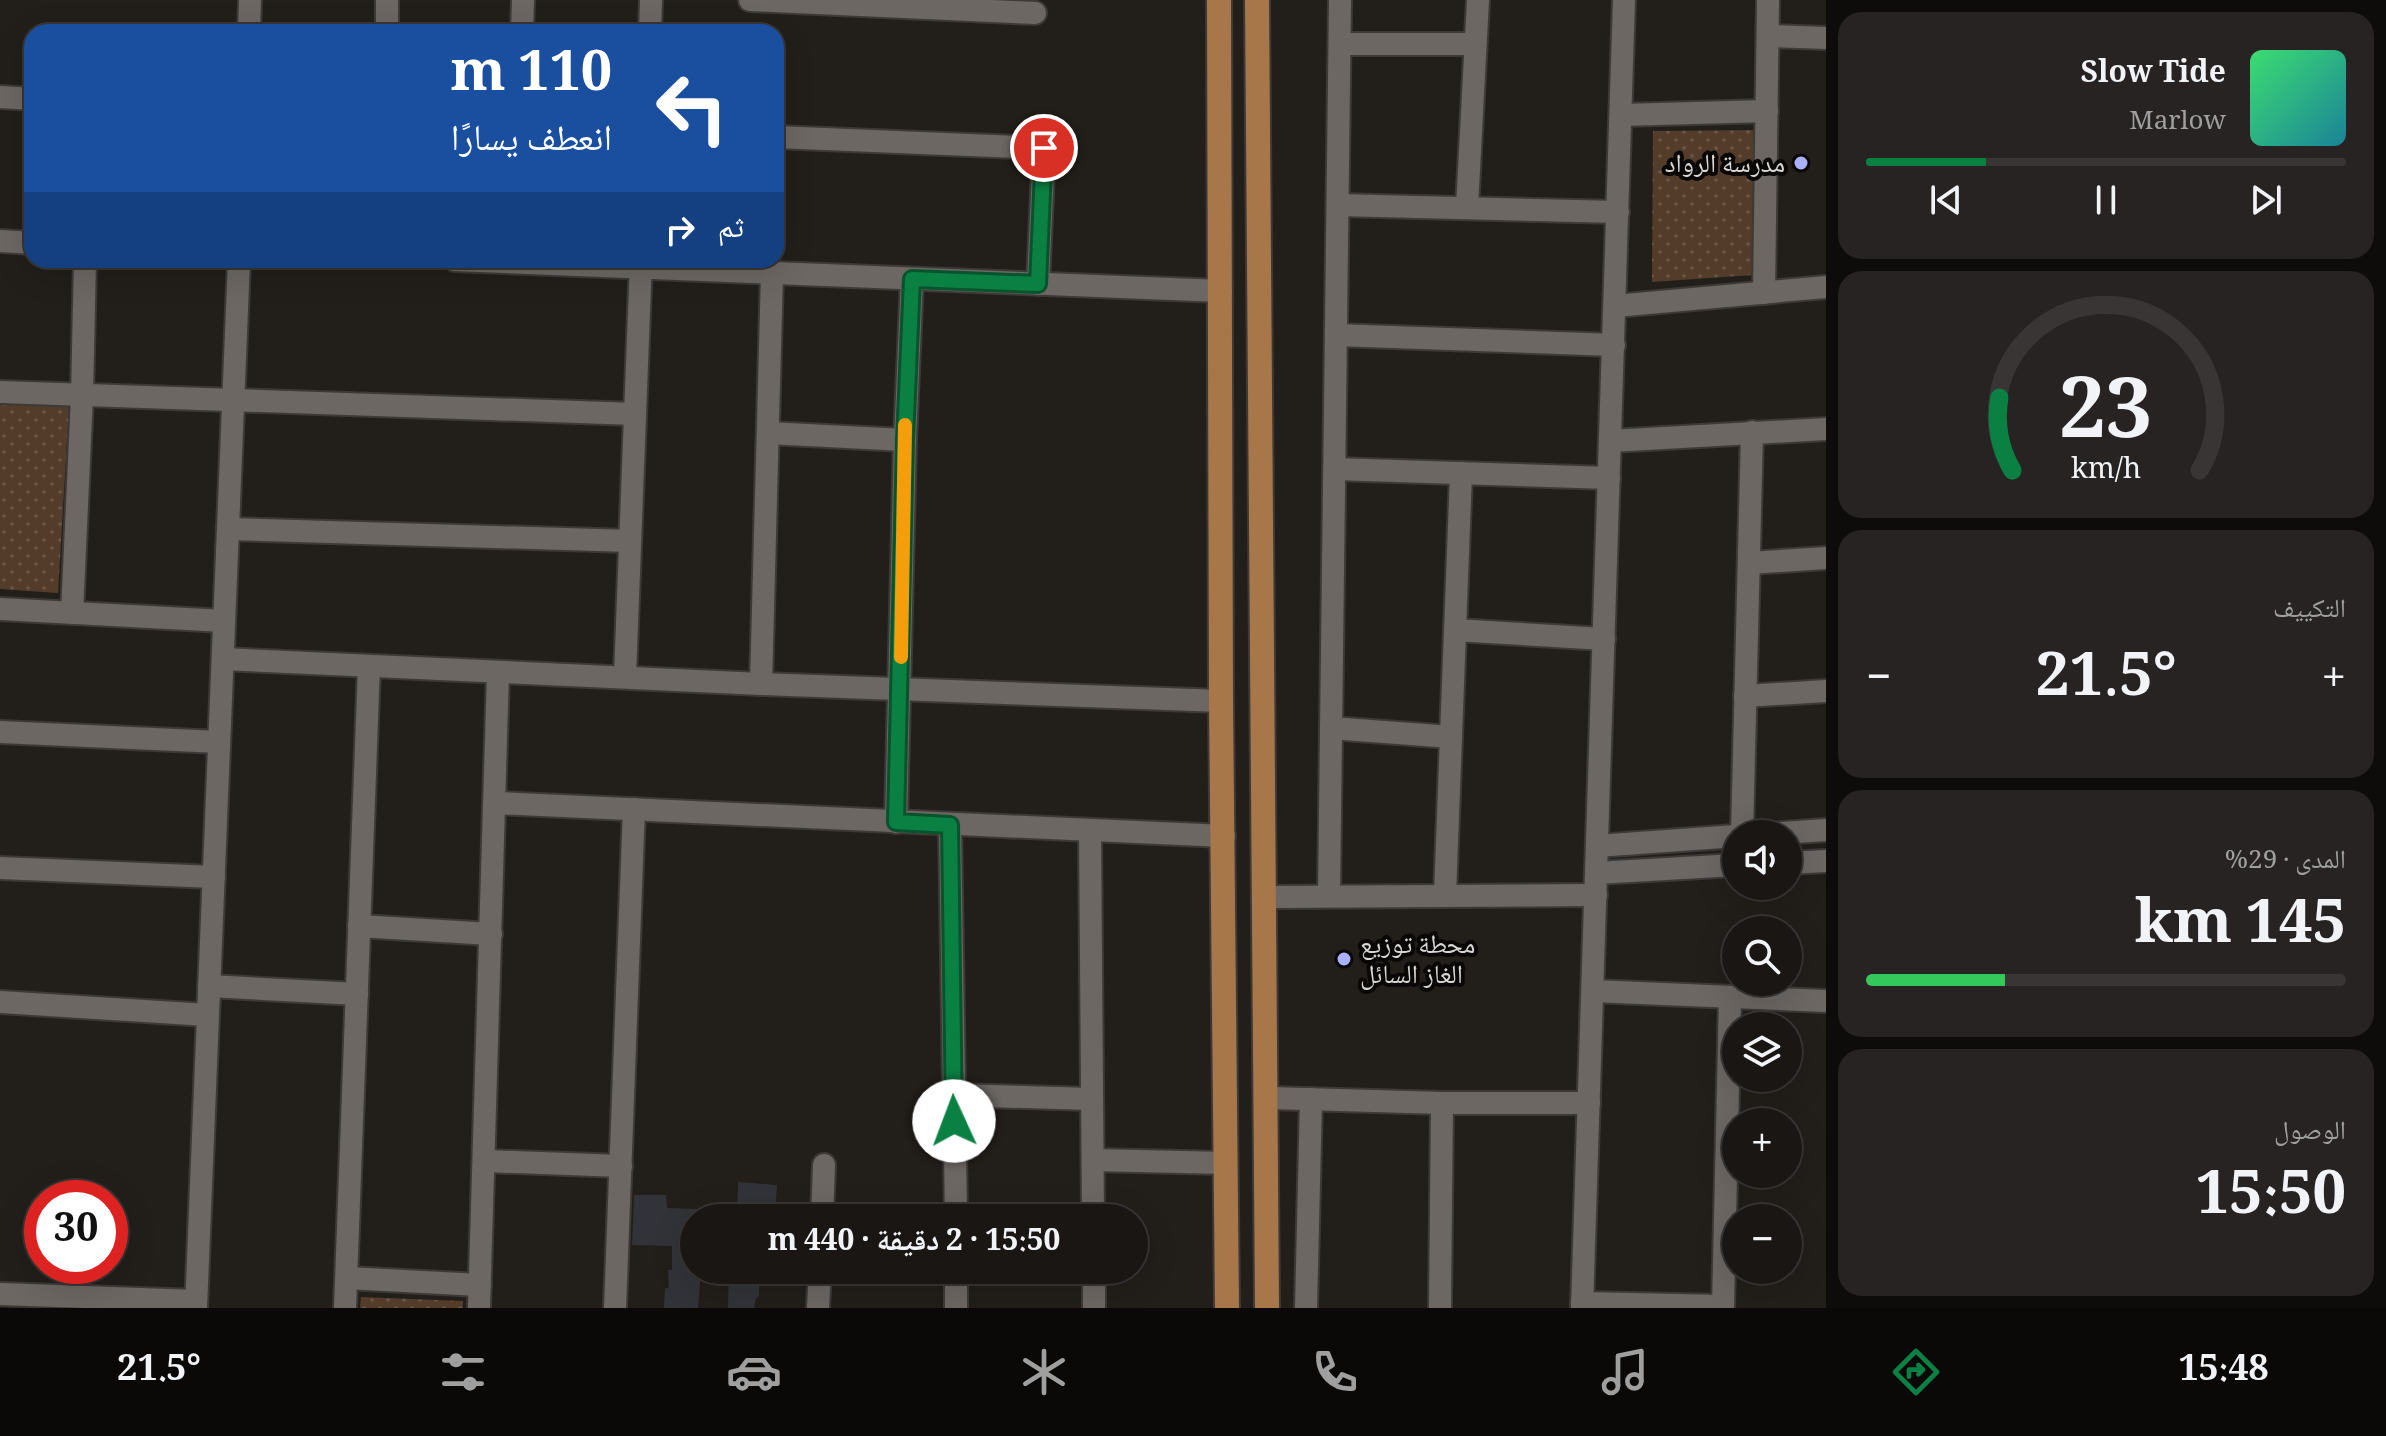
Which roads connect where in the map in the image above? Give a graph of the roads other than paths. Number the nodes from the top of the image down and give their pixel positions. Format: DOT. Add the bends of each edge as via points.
graph roads {
  1 [pos="250,0"];
  2 [pos="387,0"];
  3 [pos="523,0"];
  4 [pos="651,0"];
  5 [pos="750,0"];
  6 [pos="1219,0"];
  7 [pos="1257,0"];
  8 [pos="1340,0"];
  9 [pos="1478,0"];
  10 [pos="1624,0"];
  11 [pos="1768,0"];
  12 [pos="919,4"];
  13 [pos="1035,13"];
  14 [pos="249,24"];
  15 [pos="387,24"];
  16 [pos="522,24"];
  17 [pos="650,24"];
  18 [pos="1768,36"];
  19 [pos="1826,38"];
  20 [pos="1341,44"];
  21 [pos="1475,44"];
  22 [pos="0,97"];
  23 [pos="24,98"];
  24 [pos="1767,111"];
  25 [pos="1621,115"];
  26 [pos="784,137"];
  27 [pos="1338,205"];
  28 [pos="1467,207"];
  29 [pos="1618,212"];
  30 [pos="0,241"];
  31 [pos="24,242"];
  32 [pos="85,268"];
  33 [pos="239,268"];
  34 [pos="641,268"];
  35 [pos="699,268"];
  36 [pos="772,273"];
  37 [pos="912,279"];
  38 [pos="1038,284"];
  39 [pos="1826,287"];
  40 [pos="1221,291"];
  41 [pos="1764,293"];
  42 [pos="1615,306"];
  43 [pos="1336,335"];
  44 [pos="1614,345"];
  45 [pos="0,392"];
  46 [pos="82,396"];
  47 [pos="233,400"];
  48 [pos="1221,409"];
  49 [pos="1261,410"];
  50 [pos="635,414"];
  51 [pos="1826,429"];
  52 [pos="1752,432"];
  53 [pos="768,433"];
  54 [pos="905,440"];
  55 [pos="1610,441"];
  56 [pos="1335,469"];
  57 [pos="1461,473"];
  58 [pos="1609,478"];
  59 [pos="228,529"];
  60 [pos="630,541"];
  61 [pos="1826,558"];
  62 [pos="1749,563"];
  63 [pos="0,609"];
  64 [pos="72,613"];
  65 [pos="224,621"];
  66 [pos="1455,630"];
  67 [pos="1604,639"];
  68 [pos="223,659"];
  69 [pos="369,666"];
  70 [pos="498,672"];
  71 [pos="625,676"];
  72 [pos="761,684"];
  73 [pos="900,689"];
  74 [pos="1826,691"];
  75 [pos="1745,696"];
  76 [pos="1221,701"];
  77 [pos="1331,728"];
  78 [pos="0,732"];
  79 [pos="1451,737"];
  80 [pos="219,742"];
  81 [pos="496,803"];
  82 [pos="634,809"];
  83 [pos="1742,820"];
  84 [pos="896,822"];
  85 [pos="950,825"];
  86 [pos="1090,830"];
  87 [pos="1826,830"];
  88 [pos="1802,832"];
  89 [pos="1224,836"];
  90 [pos="1722,837"];
  91 [pos="1597,846"];
  92 [pos="1826,861"];
  93 [pos="1802,862"];
  94 [pos="1722,866"];
  95 [pos="0,868"];
  96 [pos="1596,873"];
  97 [pos="214,877"];
  98 [pos="1445,895"];
  99 [pos="1596,895"];
  100 [pos="1329,896"];
  101 [pos="1264,897"];
  102 [pos="359,926"];
  103 [pos="491,934"];
  104 [pos="209,986"];
  105 [pos="1593,991"];
  106 [pos="357,994"];
  107 [pos="1730,997"];
  108 [pos="1826,1001"];
  109 [pos="0,1002"];
  110 [pos="208,1015"];
  111 [pos="953,1095"];
  112 [pos="1266,1098"];
  113 [pos="1092,1099"];
  114 [pos="1311,1099"];
  115 [pos="1442,1103"];
  116 [pos="1589,1103"];
  117 [pos="1093,1160"];
  118 [pos="486,1161"];
  119 [pos="1226,1163"];
  120 [pos="824,1165"];
  121 [pos="621,1166"];
  122 [pos="823,1204"];
  123 [pos="956,1204"];
  124 [pos="1093,1204"];
  125 [pos="347,1278"];
  126 [pos="819,1284"];
  127 [pos="956,1284"];
  128 [pos="1094,1284"];
  129 [pos="480,1285"];
  130 [pos="0,1294"];
  131 [pos="54,1302"];
  132 [pos="196,1305"];
  133 [pos="1582,1305"];
  134 [pos="1723,1307"];
  135 [pos="345,1308"];
  136 [pos="479,1308"];
  137 [pos="615,1308"];
  138 [pos="818,1308"];
  139 [pos="956,1308"];
  140 [pos="1094,1308"];
  141 [pos="1227,1308"];
  142 [pos="1267,1308"];
  143 [pos="1306,1308"];
  144 [pos="1440,1308"];
  1 -- 14 [label="street"];
  2 -- 15 [label="street"];
  3 -- 16 [label="street"];
  4 -- 17 [label="street"];
  5 -- 12 [label="street"];
  6 -- 40 [label="main road"];
  7 -- 49 [label="main road"];
  8 -- 20 [label="street"];
  9 -- 21 [label="street"];
  10 -- 25 [label="street"];
  11 -- 18 [label="street"];
  12 -- 13 [label="street"];
  18 -- 19 [label="street"];
  18 -- 24 [label="street"];
  20 -- 21 [label="street"];
  20 -- 27 [label="street"];
  21 -- 28 [label="street"];
  22 -- 23 [label="street"];
  24 -- 25 [label="street"];
  24 -- 41 [label="street"];
  25 -- 29 [label="street"];
  26 -- 38 [label="street" via="1044,148"];
  27 -- 28 [label="street"];
  27 -- 43 [label="street"];
  28 -- 29 [label="street"];
  29 -- 42 [label="street"];
  30 -- 31 [label="street"];
  32 -- 46 [label="street"];
  33 -- 47 [label="street"];
  34 -- 50 [label="street"];
  35 -- 36 [label="street"];
  36 -- 37 [label="street"];
  36 -- 53 [label="street"];
  37 -- 38 [label="street"];
  37 -- 54 [label="street"];
  38 -- 40 [label="street"];
  39 -- 41 [label="street"];
  40 -- 48 [label="main road"];
  41 -- 42 [label="street"];
  42 -- 44 [label="street"];
  43 -- 44 [label="street"];
  43 -- 56 [label="street"];
  44 -- 55 [label="street"];
  45 -- 46 [label="street"];
  46 -- 47 [label="street"];
  46 -- 64 [label="street"];
  47 -- 50 [label="street"];
  47 -- 59 [label="street"];
  48 -- 49 [label="main road"];
  48 -- 76 [label="main road"];
  49 -- 101 [label="main road"];
  50 -- 60 [label="street"];
  51 -- 52 [label="street"];
  52 -- 55 [label="street"];
  52 -- 62 [label="street"];
  53 -- 54 [label="street"];
  53 -- 72 [label="street"];
  54 -- 73 [label="street"];
  55 -- 58 [label="street"];
  56 -- 57 [label="street"];
  56 -- 77 [label="street"];
  57 -- 58 [label="street"];
  57 -- 66 [label="street"];
  58 -- 67 [label="street"];
  59 -- 60 [label="street"];
  59 -- 65 [label="street"];
  60 -- 71 [label="street"];
  61 -- 62 [label="street"];
  62 -- 75 [label="street"];
  63 -- 64 [label="street"];
  64 -- 65 [label="street"];
  65 -- 68 [label="street"];
  66 -- 67 [label="street"];
  66 -- 79 [label="street"];
  67 -- 91 [label="street"];
  68 -- 69 [label="street"];
  68 -- 80 [label="street"];
  69 -- 70 [label="street"];
  69 -- 102 [label="street"];
  70 -- 71 [label="street"];
  70 -- 81 [label="street"];
  71 -- 72 [label="street"];
  72 -- 73 [label="street"];
  73 -- 76 [label="street"];
  73 -- 84 [label="street"];
  74 -- 75 [label="street"];
  75 -- 83 [label="street"];
  76 -- 89 [label="main road"];
  77 -- 79 [label="street"];
  77 -- 100 [label="street"];
  78 -- 80 [label="street"];
  79 -- 98 [label="street"];
  80 -- 97 [label="street"];
  81 -- 82 [label="street"];
  81 -- 103 [label="street"];
  82 -- 84 [label="street"];
  82 -- 121 [label="street"];
  84 -- 85 [label="street"];
  85 -- 86 [label="street"];
  85 -- 111 [label="street"];
  86 -- 89 [label="street"];
  86 -- 113 [label="street"];
  87 -- 88 [label="street"];
  89 -- 119 [label="main road"];
  90 -- 91 [label="street"];
  91 -- 96 [label="street"];
  92 -- 93 [label="street"];
  94 -- 96 [label="street"];
  95 -- 97 [label="street"];
  96 -- 99 [label="street"];
  97 -- 104 [label="street"];
  98 -- 99 [label="street"];
  98 -- 100 [label="street"];
  99 -- 105 [label="street"];
  100 -- 101 [label="street"];
  101 -- 112 [label="main road"];
  102 -- 103 [label="street"];
  102 -- 106 [label="street"];
  103 -- 118 [label="street"];
  104 -- 106 [label="street"];
  104 -- 110 [label="street"];
  105 -- 107 [label="street"];
  105 -- 116 [label="street"];
  106 -- 125 [label="street"];
  107 -- 108 [label="street"];
  107 -- 134 [label="street"];
  109 -- 110 [label="street"];
  110 -- 132 [label="street"];
  111 -- 113 [label="street"];
  111 -- 123 [label="street"];
  112 -- 114 [label="street"];
  112 -- 142 [label="main road"];
  113 -- 117 [label="street"];
  114 -- 115 [label="street"];
  114 -- 143 [label="street"];
  115 -- 116 [label="street"];
  115 -- 144 [label="street"];
  116 -- 133 [label="street"];
  117 -- 119 [label="street"];
  117 -- 124 [label="street"];
  118 -- 121 [label="street"];
  118 -- 129 [label="street"];
  119 -- 141 [label="main road"];
  120 -- 122 [label="street"];
  121 -- 137 [label="street"];
  125 -- 129 [label="street"];
  125 -- 135 [label="street"];
  126 -- 138 [label="street"];
  127 -- 139 [label="street"];
  128 -- 140 [label="street"];
  129 -- 136 [label="street"];
  130 -- 131 [label="street"];
  131 -- 132 [label="street"];
  133 -- 134 [label="street"];
}
